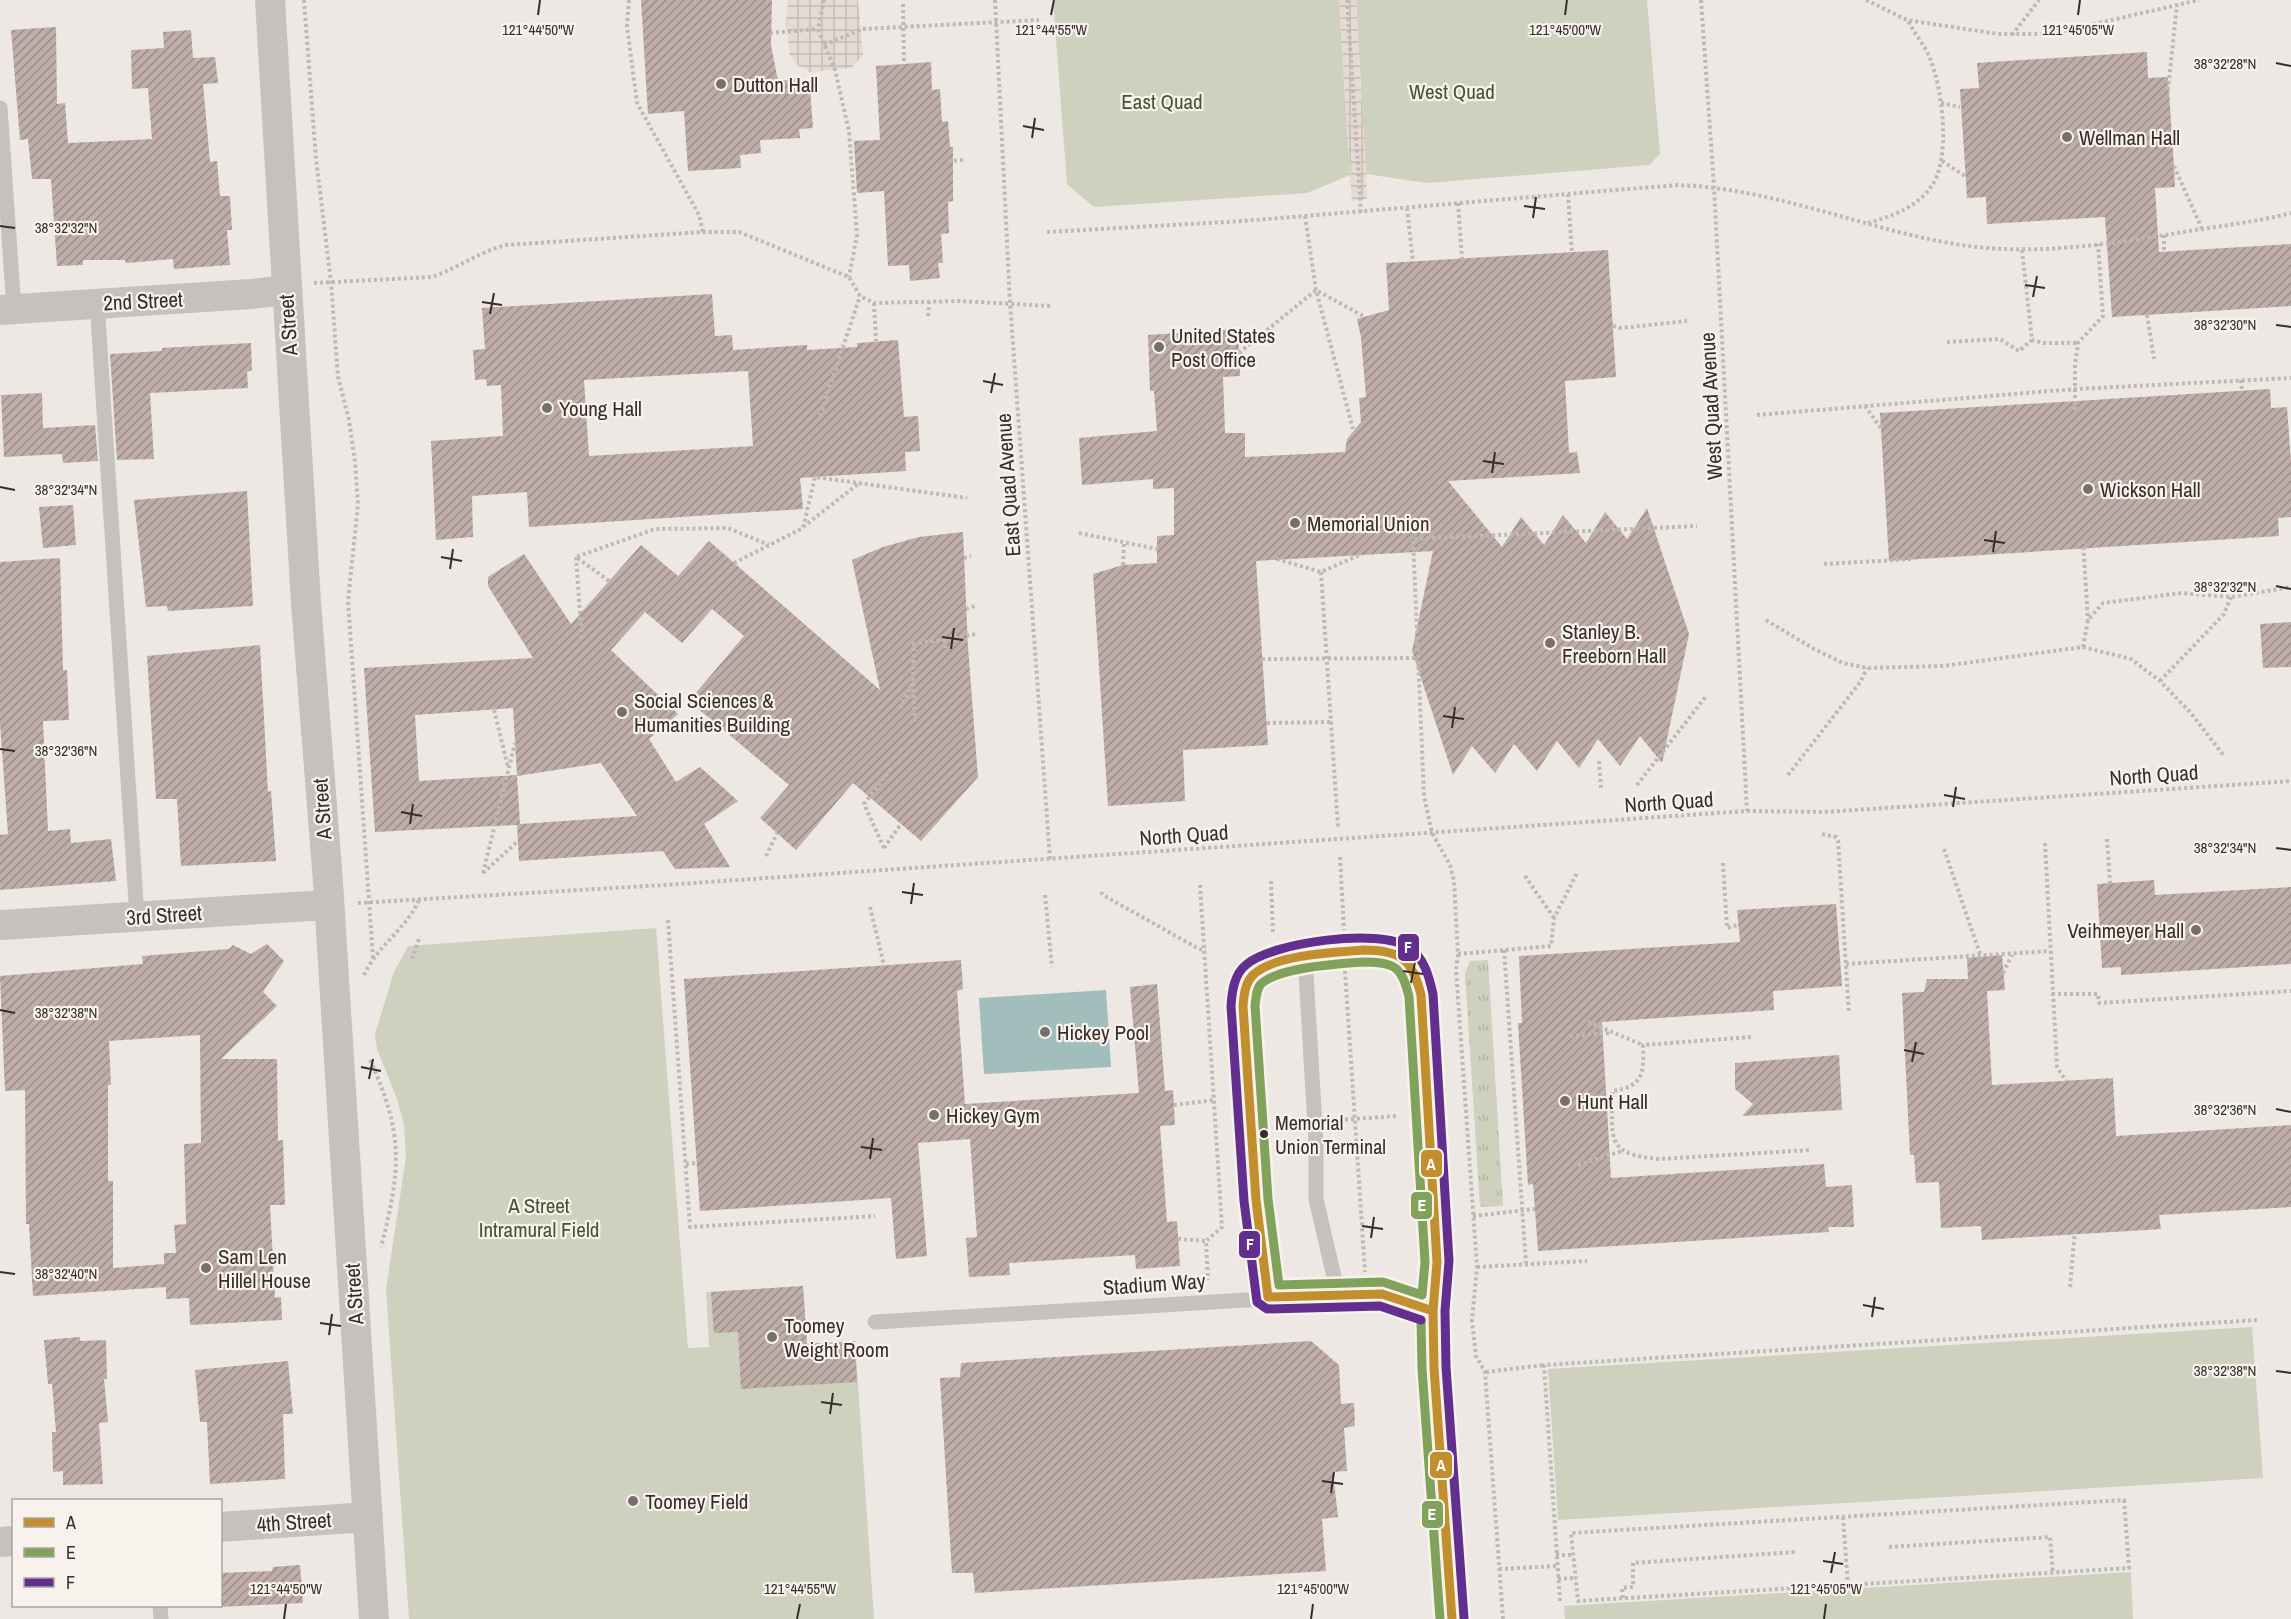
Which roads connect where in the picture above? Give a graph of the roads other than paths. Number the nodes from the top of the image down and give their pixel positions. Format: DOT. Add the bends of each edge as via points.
graph roads {
  1 [pos="270,0"];
  2 [pos="0,108"];
  3 [pos="286,290"];
  4 [pos="97,303"];
  5 [pos="7,310"];
  6 [pos="328,905"];
  7 [pos="137,917"];
  8 [pos="0,925"];
  9 [pos="1305,957"];
  10 [pos="1338,1294"];
  11 [pos="1268,1297"];
  12 [pos="1433,1311"];
  13 [pos="875,1322"];
  14 [pos="368,1517"];
  15 [pos="222,1527"];
  16 [pos="374,1619"];
  17 [pos="1452,1619"];
  1 -- 3 [label="street, A Street"];
  2 -- 5 [label="lane"];
  3 -- 4 [label="street, 2nd Street"];
  3 -- 6 [label="street, A Street"];
  4 -- 5 [label="street, 2nd Street"];
  4 -- 7 [label="lane"];
  6 -- 7 [label="street, 3rd Street"];
  6 -- 14 [label="street, A Street"];
  7 -- 8 [label="street, 3rd Street"];
  9 -- 10 [label="lane" via="1316,1199"];
  9 -- 11 [label="lane" via="1257,971 1247,982 1244,993 1256,1200"];
  9 -- 12 [label="lane" via="1391,952 1406,960 1416,975 1421,994 1437,1256"];
  10 -- 11 [label="lane, Stadium Way"];
  10 -- 12 [label="lane, Stadium Way" via="1382,1294"];
  11 -- 13 [label="lane, Stadium Way"];
  12 -- 17 [label="street"];
  14 -- 15 [label="street, 4th Street"];
  14 -- 16 [label="street, A Street"];
}
